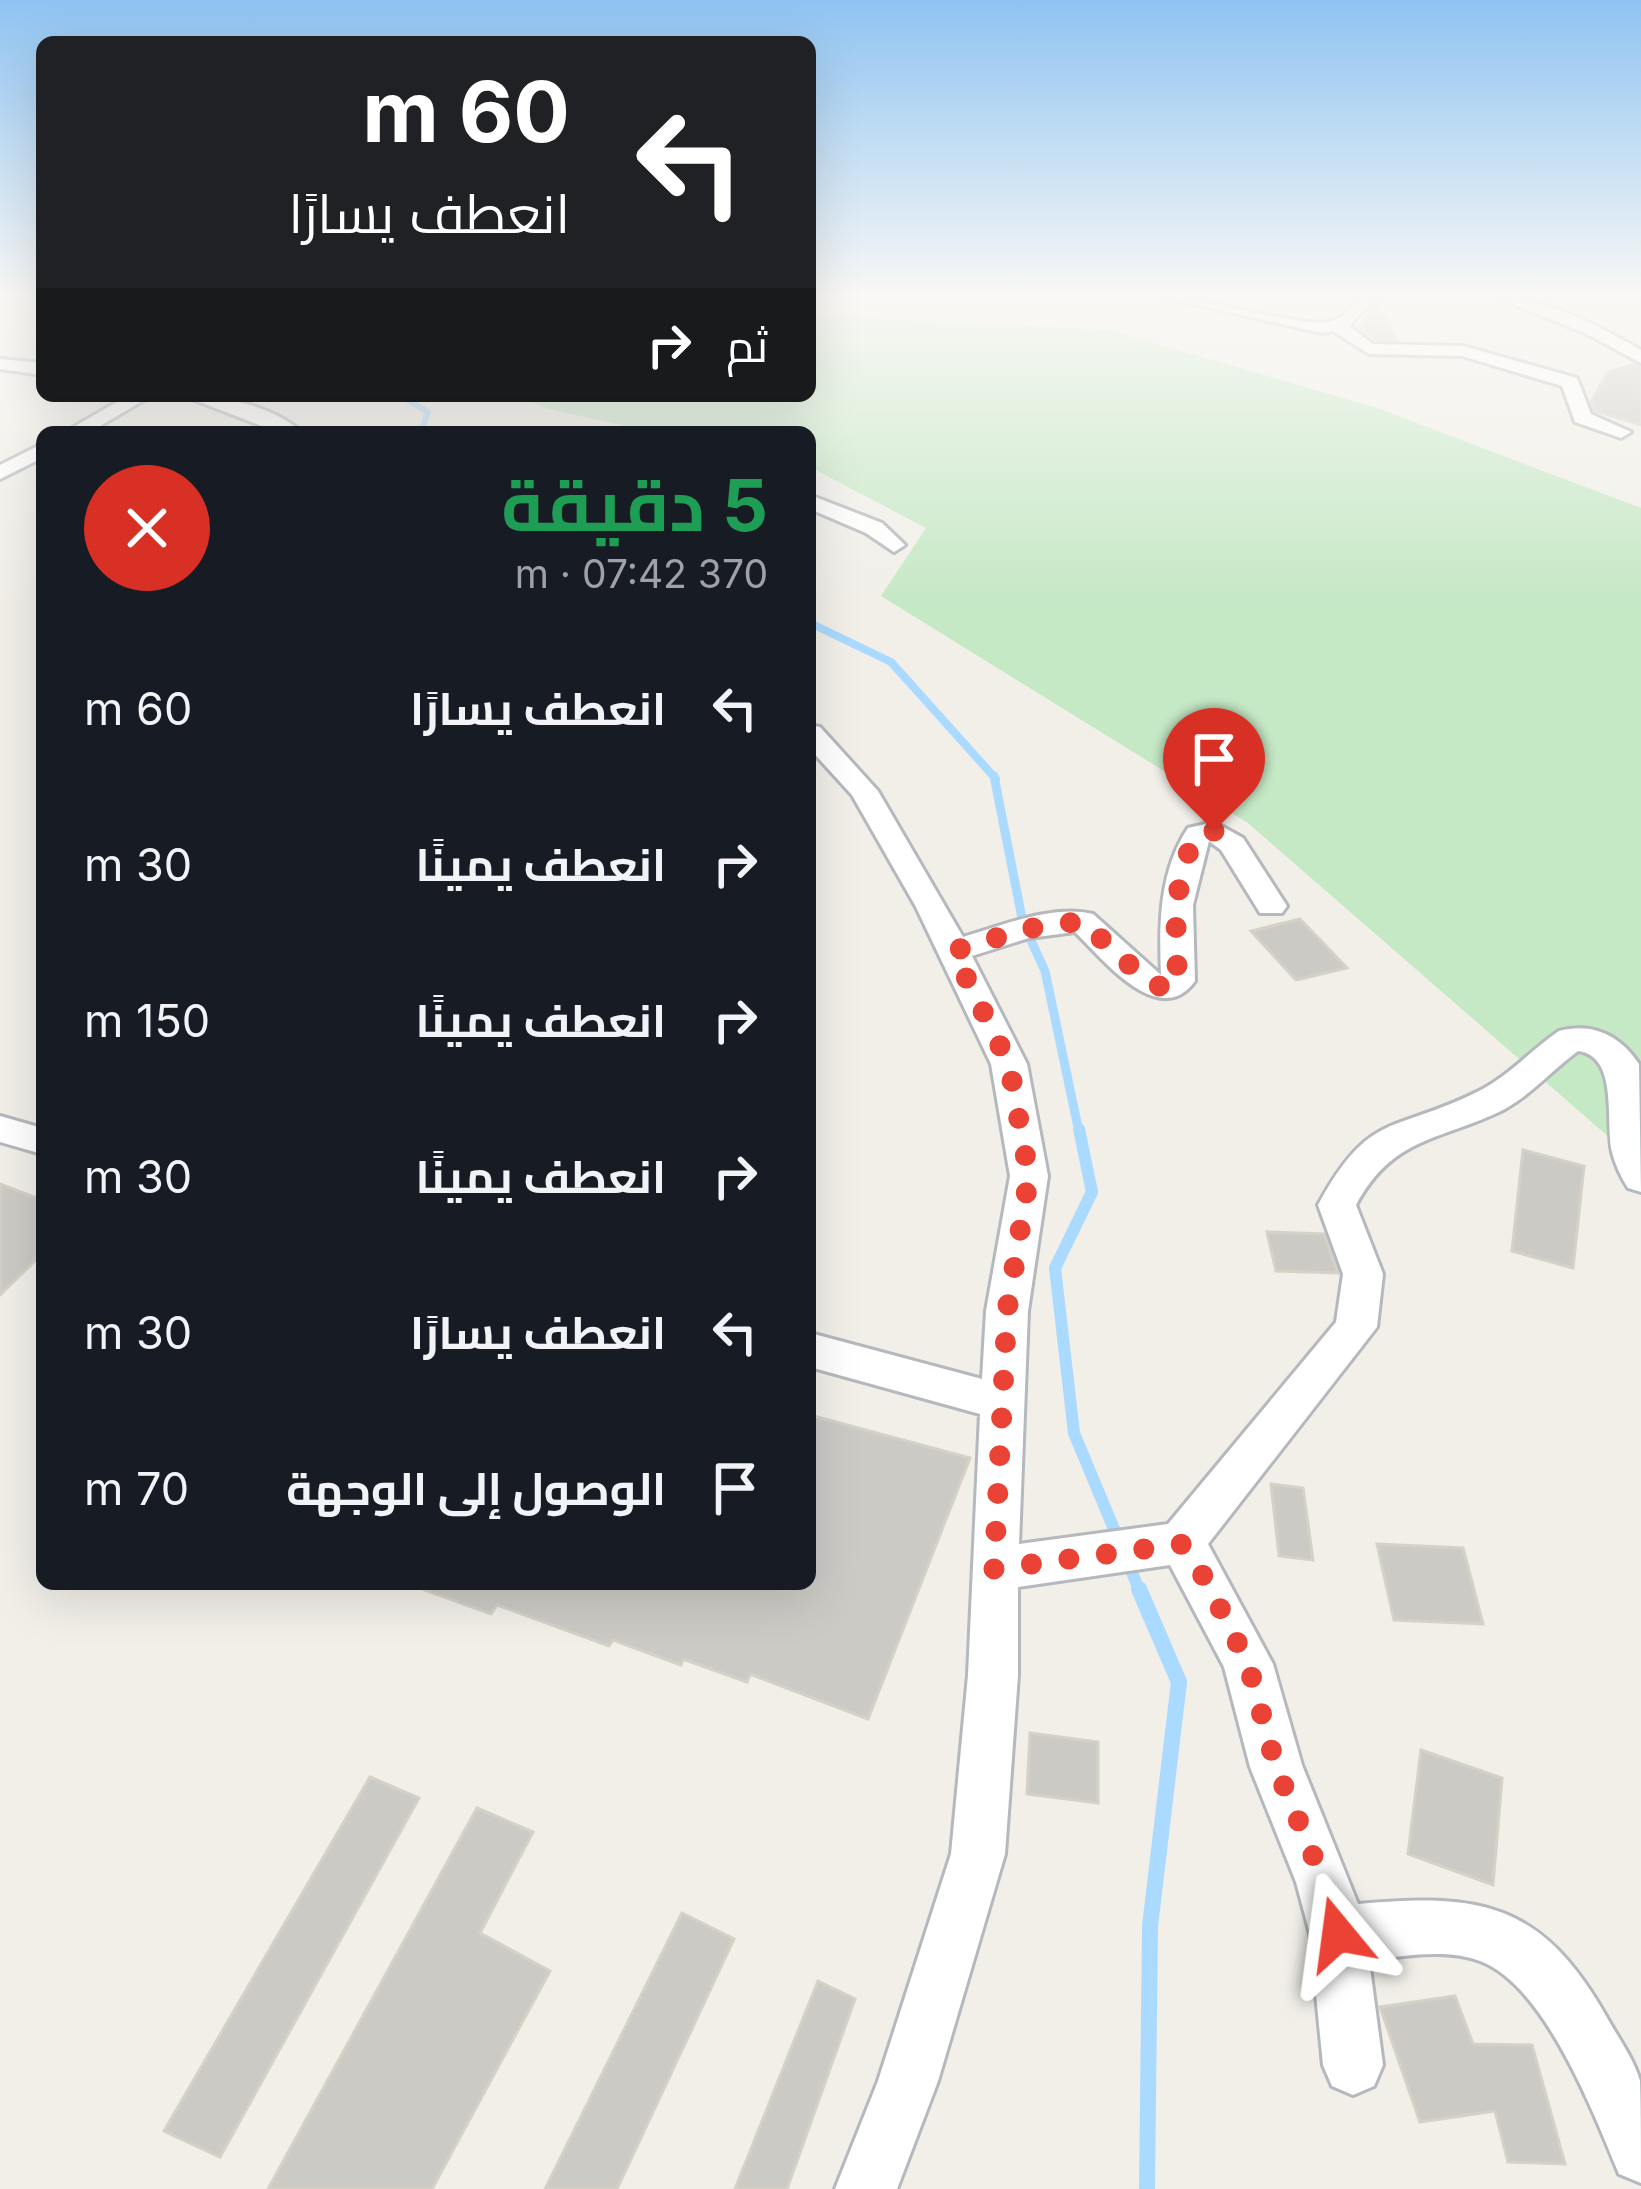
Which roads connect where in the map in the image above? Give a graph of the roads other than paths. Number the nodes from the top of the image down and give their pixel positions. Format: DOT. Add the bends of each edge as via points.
graph roads {
  1 [pos="1576,400"];
  2 [pos="130,402"];
  3 [pos="215,402"];
  4 [pos="86,426"];
  5 [pos="281,426"];
  6 [pos="1621,432"];
  7 [pos="36,453"];
  8 [pos="0,473"];
  9 [pos="816,504"];
  10 [pos="894,545"];
  11 [pos="816,740"];
  12 [pos="1271,906"];
  13 [pos="953,951"];
  14 [pos="0,1129"];
  15 [pos="36,1139"];
  16 [pos="1641,1178"];
  17 [pos="816,1352"];
  18 [pos="1003,1402"];
  19 [pos="1181,1544"];
  20 [pos="994,1569"];
  21 [pos="1338,1934"];
  22 [pos="1353,2065"];
  23 [pos="1641,2152"];
  24 [pos="866,2189"];
  1 -- 6 [label="street" via="1582,418"];
  2 -- 4 [label="street"];
  3 -- 5 [label="street"];
  7 -- 8 [label="street"];
  9 -- 10 [label="street"];
  11 -- 13 [label="street" via="863,791"];
  12 -- 13 [label="street" via="1232,844 1214,831 1190,846 1174,928 1178,981 1167,989 1147,981 1082,921"];
  13 -- 18 [label="street" via="1009,1064 1029,1176 1007,1311"];
  14 -- 15 [label="street"];
  16 -- 19 [label="street" via="1621,1064 1600,1042 1571,1039 1493,1100 1385,1139 1354,1168 1337,1205 1363,1274 1356,1327"];
  17 -- 18 [label="street"];
  18 -- 20 [label="street"];
  19 -- 20 [label="street"];
  19 -- 21 [label="street" via="1248,1664 1276,1767"];
  20 -- 24 [label="street" via="978,1854"];
  21 -- 22 [label="street"];
  21 -- 23 [label="street" via="1453,1929 1508,1943 1551,1983"];
}
